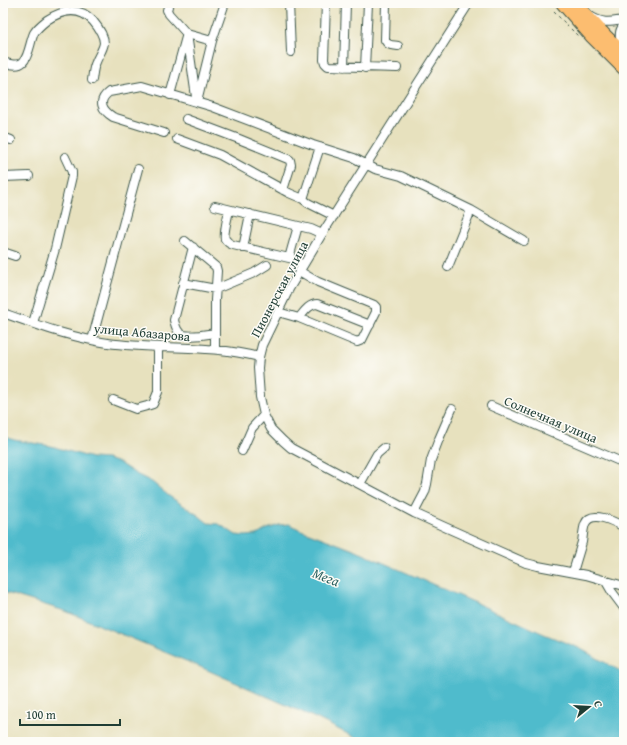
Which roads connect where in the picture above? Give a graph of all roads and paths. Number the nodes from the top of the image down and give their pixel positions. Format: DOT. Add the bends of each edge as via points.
graph roads {
  1 [pos="169,3"];
  2 [pos="225,3"];
  3 [pos="289,3"];
  4 [pos="326,3"];
  5 [pos="346,3"];
  6 [pos="368,3"];
  7 [pos="386,3"];
  8 [pos="469,3"];
  9 [pos="556,3"];
  10 [pos="562,3"];
  11 [pos="577,5"];
  12 [pos="624,20"];
  13 [pos="624,25"];
  14 [pos="187,34"];
  15 [pos="212,41"];
  16 [pos="398,46"];
  17 [pos="624,48"];
  18 [pos="291,52"];
  19 [pos="624,54"];
  20 [pos="612,57"];
  21 [pos="3,62"];
  22 [pos="344,67"];
  23 [pos="365,68"];
  24 [pos="397,68"];
  25 [pos="624,68"];
  26 [pos="92,80"];
  27 [pos="170,95"];
  28 [pos="197,102"];
  29 [pos="186,119"];
  30 [pos="164,133"];
  31 [pos="3,137"];
  32 [pos="177,138"];
  33 [pos="11,140"];
  34 [pos="320,147"];
  35 [pos="65,156"];
  36 [pos="366,164"];
  37 [pos="138,169"];
  38 [pos="29,176"];
  39 [pos="3,178"];
  40 [pos="283,190"];
  41 [pos="303,199"];
  42 [pos="215,206"];
  43 [pos="229,210"];
  44 [pos="471,210"];
  45 [pos="250,214"];
  46 [pos="334,216"];
  47 [pos="298,226"];
  48 [pos="322,234"];
  49 [pos="185,241"];
  50 [pos="524,241"];
  51 [pos="193,247"];
  52 [pos="243,248"];
  53 [pos="3,252"];
  54 [pos="15,256"];
  55 [pos="289,258"];
  56 [pos="267,265"];
  57 [pos="448,267"];
  58 [pos="301,268"];
  59 [pos="183,283"];
  60 [pos="216,289"];
  61 [pos="278,312"];
  62 [pos="3,314"];
  63 [pos="299,318"];
  64 [pos="33,324"];
  65 [pos="370,325"];
  66 [pos="215,333"];
  67 [pos="92,340"];
  68 [pos="158,346"];
  69 [pos="214,349"];
  70 [pos="259,357"];
  71 [pos="113,400"];
  72 [pos="491,406"];
  73 [pos="452,409"];
  74 [pos="264,415"];
  75 [pos="384,448"];
  76 [pos="242,451"];
  77 [pos="624,463"];
  78 [pos="360,484"];
  79 [pos="414,513"];
  80 [pos="624,527"];
  81 [pos="573,572"];
  82 [pos="605,580"];
  83 [pos="624,586"];
  84 [pos="624,608"];
  1 -- 14 [label="street" via="169,14"];
  2 -- 15 [label="street"];
  3 -- 18 [label="street"];
  4 -- 22 [label="street" via="324,60 328,66"];
  5 -- 22 [label="street"];
  6 -- 23 [label="street"];
  7 -- 16 [label="street" via="385,40 390,45"];
  8 -- 36 [label="street, Пионерская улица"];
  9 -- 20 [label="street" via="590,40"];
  10 -- 20 [label="highway"];
  11 -- 12 [label="street" via="603,22"];
  11 -- 19 [label="highway"];
  13 -- 17 [label="street" via="620,31 620,39"];
  14 -- 15 [label="street"];
  14 -- 27 [label="street"];
  14 -- 28 [label="street"];
  15 -- 28 [label="street"];
  20 -- 25 [label="highway"];
  21 -- 26 [label="street" via="21,64 26,58 34,34 41,25 60,12 76,11 91,18 104,40 95,63"];
  22 -- 23 [label="street"];
  23 -- 24 [label="street"];
  27 -- 28 [label="street"];
  27 -- 30 [label="street" via="142,86 109,92 102,99 104,109 113,117"];
  28 -- 34 [label="street"];
  29 -- 40 [label="street" via="290,160 291,165"];
  31 -- 33 [label="street"];
  32 -- 40 [label="street" via="220,155"];
  34 -- 36 [label="street"];
  34 -- 41 [label="street"];
  35 -- 64 [label="street" via="72,176"];
  36 -- 44 [label="street" via="401,176"];
  36 -- 46 [label="street, Пионерская улица"];
  37 -- 67 [label="street"];
  38 -- 39 [label="street"];
  40 -- 41 [label="street"];
  41 -- 46 [label="street"];
  42 -- 43 [label="street"];
  43 -- 45 [label="street"];
  43 -- 52 [label="street" via="225,239 228,243"];
  44 -- 50 [label="street"];
  44 -- 57 [label="street"];
  45 -- 47 [label="street"];
  45 -- 52 [label="street"];
  46 -- 48 [label="street, Пионерская улица"];
  47 -- 48 [label="street"];
  47 -- 55 [label="street"];
  48 -- 58 [label="street, Пионерская улица"];
  49 -- 51 [label="street"];
  51 -- 59 [label="street"];
  51 -- 60 [label="street" via="216,267"];
  52 -- 55 [label="street"];
  53 -- 54 [label="street"];
  55 -- 58 [label="street"];
  56 -- 60 [label="street"];
  58 -- 61 [label="street, Пионерская улица"];
  58 -- 65 [label="street" via="318,282 374,305 376,309"];
  59 -- 60 [label="street"];
  59 -- 66 [label="street" via="174,320 179,332 184,335"];
  60 -- 66 [label="street"];
  61 -- 63 [label="street"];
  61 -- 70 [label="street, Пионерская улица"];
  62 -- 64 [label="street, улица Абазарова"];
  63 -- 65 [label="street" via="315,303"];
  63 -- 65 [label="street" via="357,342 362,340"];
  64 -- 67 [label="street, улица Абазарова"];
  66 -- 69 [label="street"];
  67 -- 68 [label="street, улица Абазарова" via="113,344"];
  68 -- 69 [label="street, улица Абазарова"];
  68 -- 71 [label="street" via="158,392 153,404 136,409"];
  69 -- 70 [label="street, улица Абазарова"];
  70 -- 74 [label="street, Пионерская улица" via="260,397"];
  72 -- 77 [label="street, Солнечная улица"];
  73 -- 79 [label="street" via="434,453 425,492"];
  74 -- 76 [label="street" via="252,428"];
  74 -- 78 [label="street, Пионерская улица" via="283,442"];
  75 -- 78 [label="street" via="377,454"];
  78 -- 79 [label="street, Пионерская улица"];
  79 -- 81 [label="street, Пионерская улица" via="526,563"];
  80 -- 81 [label="street" via="605,518 596,517 588,520"];
  81 -- 82 [label="street, Пионерская улица"];
  82 -- 83 [label="street, Пионерская улица"];
  82 -- 84 [label="street"];
}
